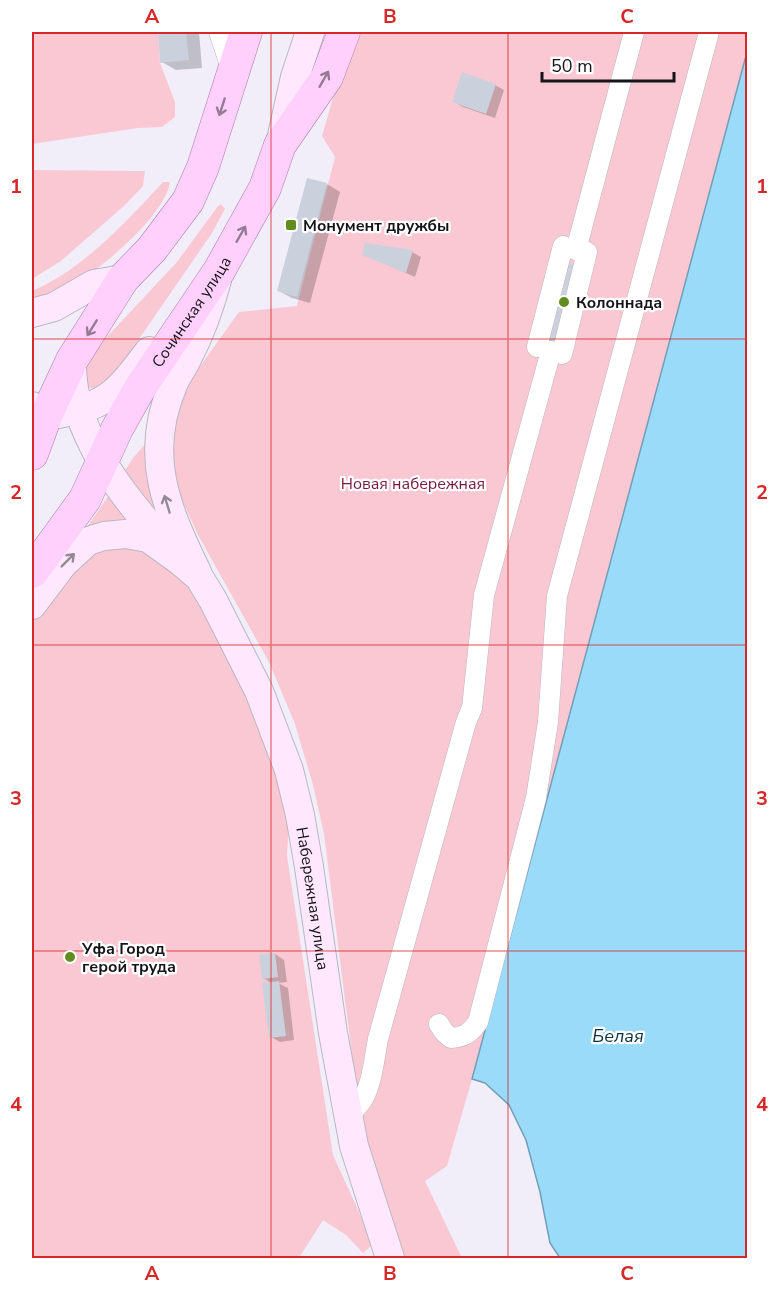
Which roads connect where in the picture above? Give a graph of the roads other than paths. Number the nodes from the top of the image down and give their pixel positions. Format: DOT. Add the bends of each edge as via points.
graph roads {
  1 [pos="219,32"];
  2 [pos="246,32"];
  3 [pos="310,32"];
  4 [pos="344,32"];
  5 [pos="634,32"];
  6 [pos="709,32"];
  7 [pos="233,74"];
  8 [pos="280,145"];
  9 [pos="576,249"];
  10 [pos="219,271"];
  11 [pos="123,279"];
  12 [pos="32,313"];
  13 [pos="183,324"];
  14 [pos="550,350"];
  15 [pos="72,370"];
  16 [pos="108,398"];
  17 [pos="39,411"];
  18 [pos="79,411"];
  19 [pos="97,452"];
  20 [pos="32,454"];
  21 [pos="190,569"];
  22 [pos="32,572"];
  23 [pos="32,605"];
  24 [pos="439,1024"];
  25 [pos="347,1114"];
  26 [pos="390,1258"];
  1 -- 7 [label="street"];
  2 -- 7 [label="main road"];
  3 -- 8 [label="street, Сочинская улица"];
  8 -- 4 [label="main road, one-way" via="327,76"];
  5 -- 9 [label="street"];
  6 -- 24 [label="street" via="557,596 548,722 536,798 478,1022 471,1032 451,1038"];
  7 -- 11 [label="main road, one-way" via="188,201 152,249"];
  10 -- 8 [label="main road, Сочинская улица, one-way" via="266,188"];
  9 -- 14 [label="street"];
  9 -- 14 [label="street"];
  10 -- 13 [label="main road, Сочинская улица"];
  21 -- 10 [label="street, one-way" via="166,502 159,454 163,413 208,315"];
  11 -- 12 [label="street" via="94,284 54,307"];
  11 -- 15 [label="main road, one-way"];
  13 -- 16 [label="street" via="165,333 129,379"];
  13 -- 19 [label="main road, Сочинская улица" via="117,429"];
  14 -- 25 [label="street" via="486,587 472,708 368,1085 357,1109"];
  15 -- 16 [label="street" via="77,391 88,398"];
  15 -- 17 [label="main road"];
  15 -- 18 [label="street"];
  16 -- 18 [label="street"];
  17 -- 18 [label="street"];
  17 -- 19 [label="street" via="65,418"];
  17 -- 20 [label="main road"];
  18 -- 19 [label="street"];
  19 -- 21 [label="street" via="150,526"];
  19 -- 22 [label="main road, Сочинская улица" via="85,499"];
  23 -- 21 [label="street, one-way" via="63,564 88,541 104,536 126,534 147,538"];
  21 -- 25 [label="street, Набережная улица" via="227,626 259,692 289,770 309,867"];
  25 -- 26 [label="street, Набережная улица"];
}
